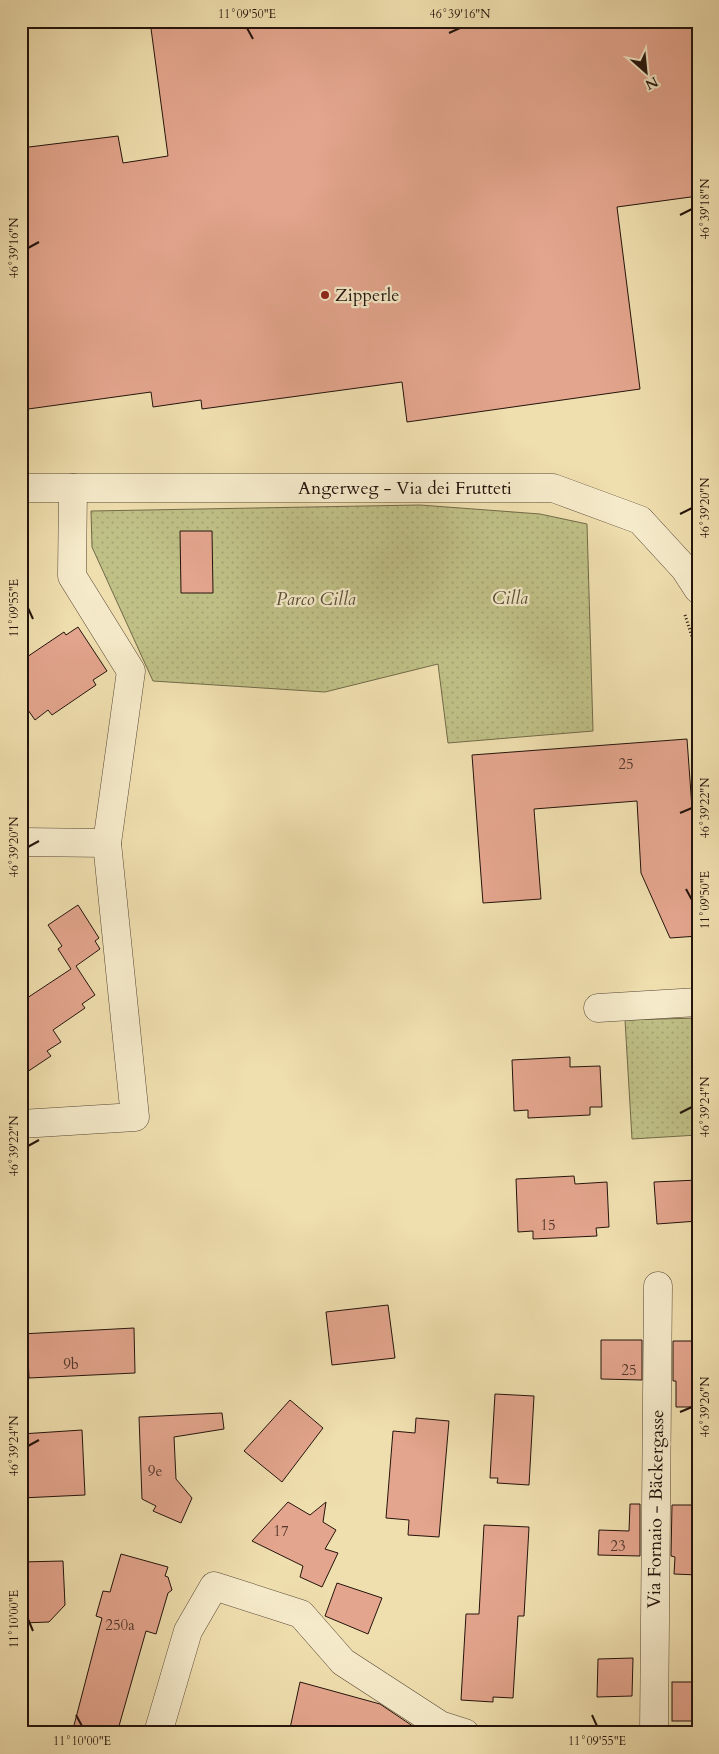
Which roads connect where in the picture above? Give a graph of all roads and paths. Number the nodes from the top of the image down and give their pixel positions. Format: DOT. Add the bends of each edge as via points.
graph roads {
  1 [pos="21,488"];
  2 [pos="73,488"];
  3 [pos="690,600"];
  4 [pos="698,655"];
  5 [pos="21,842"];
  6 [pos="106,843"];
  7 [pos="698,1002"];
  8 [pos="598,1008"];
  9 [pos="21,1124"];
  10 [pos="658,1286"];
  11 [pos="448,1730"];
  12 [pos="158,1733"];
  13 [pos="654,1733"];
  1 -- 2 [label="street, Angerweg - Via dei Frutteti"];
  2 -- 3 [label="street, Angerweg - Via dei Frutteti" via="553,488 640,520 685,569"];
  2 -- 6 [label="street" via="72,576 131,671"];
  3 -- 4 [label="path" via="687,618"];
  5 -- 6 [label="street"];
  6 -- 9 [label="street" via="135,1117"];
  7 -- 8 [label="street"];
  10 -- 13 [label="street, Via Fornaio - Bäckergasse"];
  11 -- 12 [label="street" via="343,1662 301,1614 214,1586 188,1631"];
}
